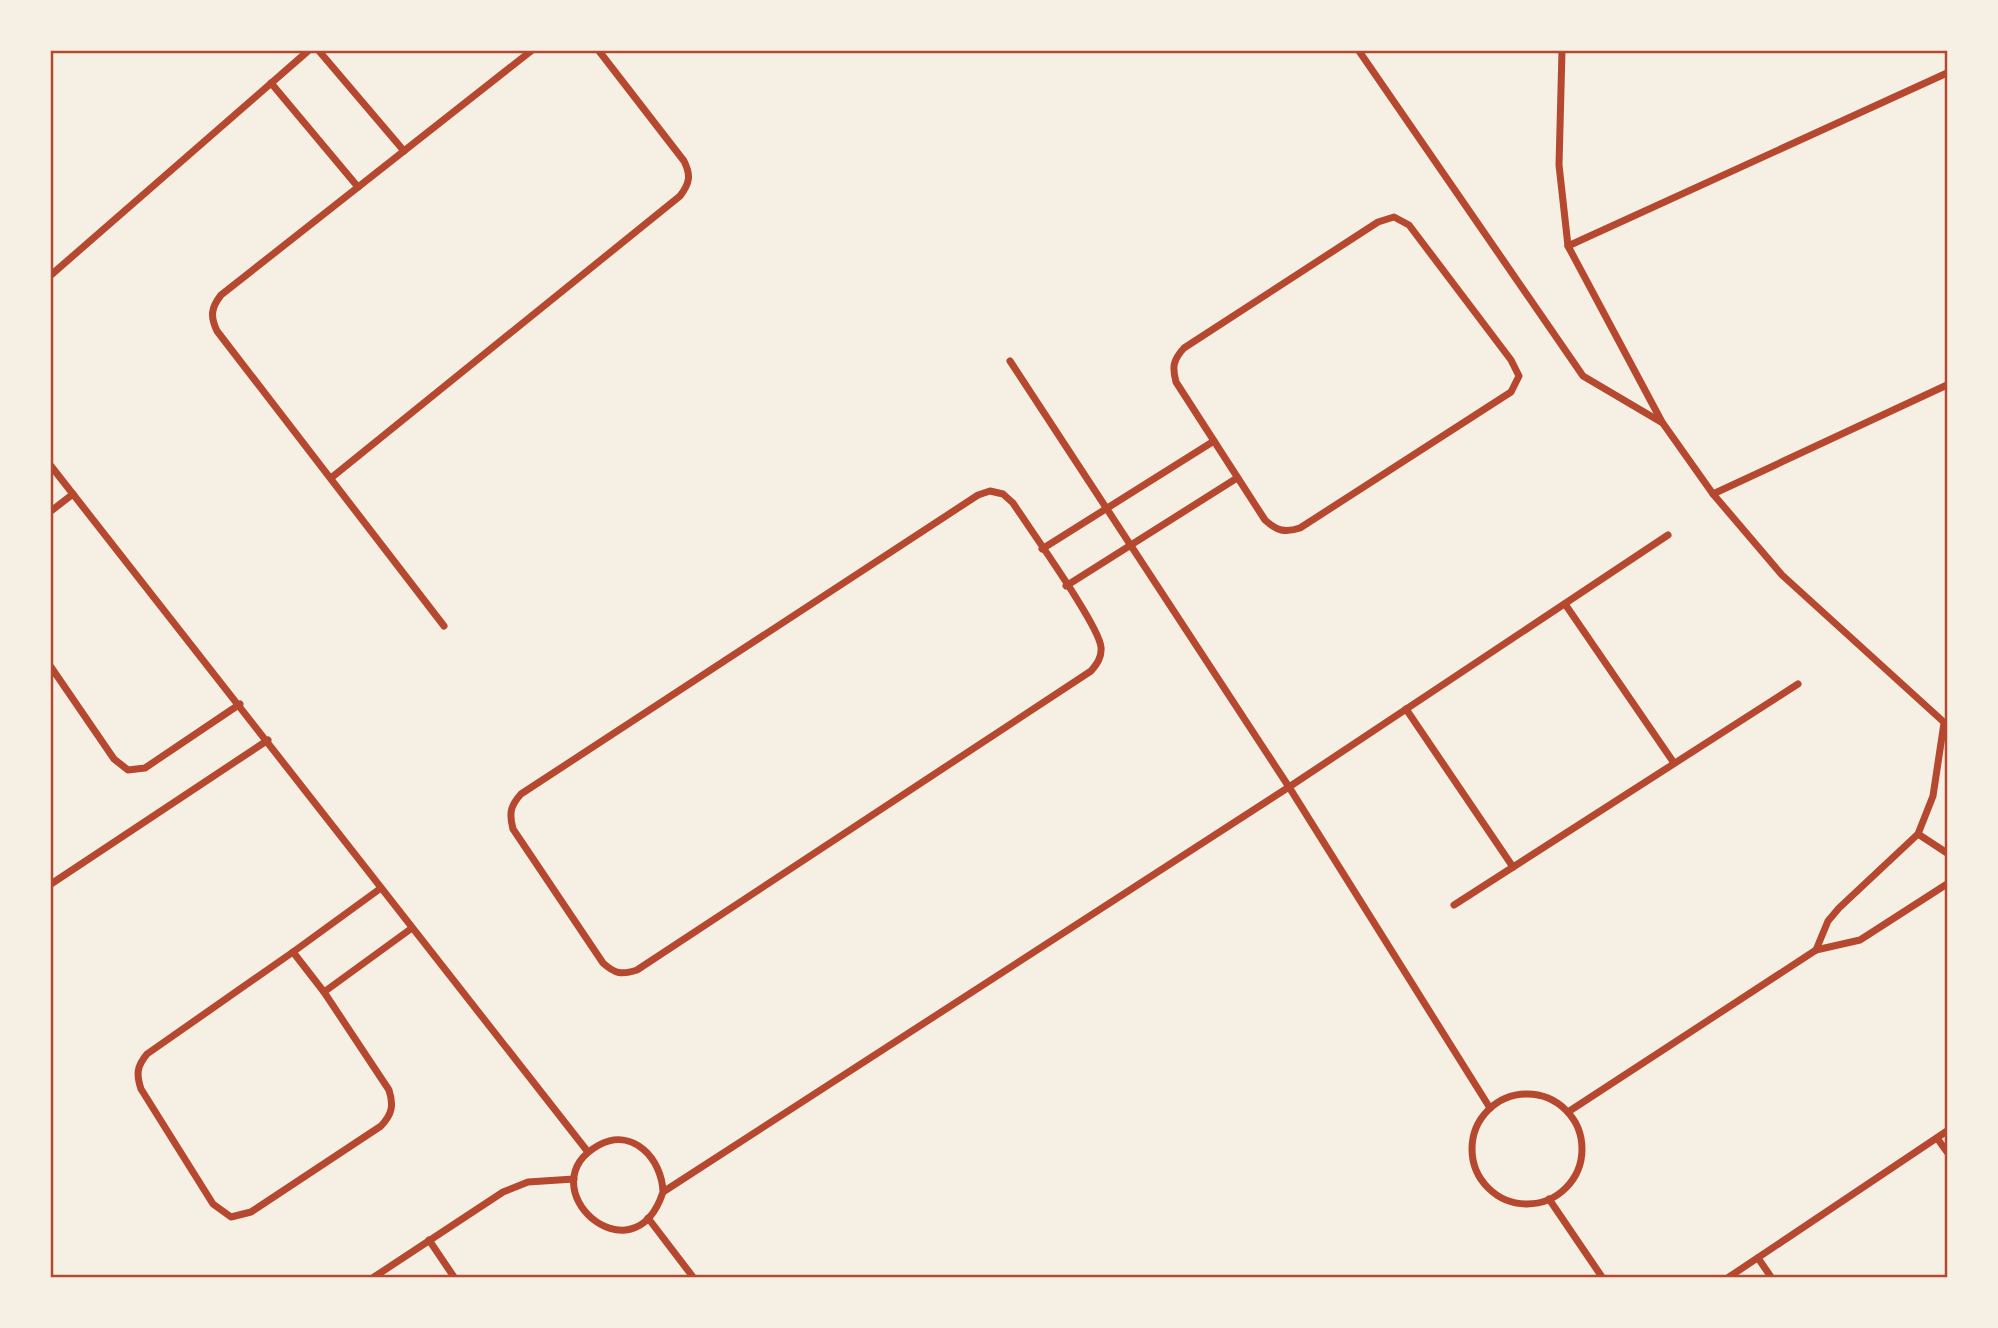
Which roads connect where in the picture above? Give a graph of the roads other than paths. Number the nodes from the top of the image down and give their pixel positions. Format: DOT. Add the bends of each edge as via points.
graph roads {
  1 [pos="308,51"];
  2 [pos="319,51"];
  3 [pos="531,51"];
  4 [pos="599,51"];
  5 [pos="1359,51"];
  6 [pos="1562,51"];
  7 [pos="1947,73"];
  8 [pos="271,83"];
  9 [pos="404,151"];
  10 [pos="358,187"];
  11 [pos="1568,246"];
  12 [pos="51,275"];
  13 [pos="1010,361"];
  14 [pos="1947,385"];
  15 [pos="1662,422"];
  16 [pos="1214,441"];
  17 [pos="51,466"];
  18 [pos="331,478"];
  19 [pos="1237,478"];
  20 [pos="73,494"];
  21 [pos="1713,494"];
  22 [pos="1108,508"];
  23 [pos="51,511"];
  24 [pos="1668,535"];
  25 [pos="1131,544"];
  26 [pos="1042,549"];
  27 [pos="1066,586"];
  28 [pos="1565,604"];
  29 [pos="444,626"];
  30 [pos="51,667"];
  31 [pos="1798,684"];
  32 [pos="240,704"];
  33 [pos="1406,709"];
  34 [pos="1946,724"];
  35 [pos="268,740"];
  36 [pos="1674,763"];
  37 [pos="1289,787"];
  38 [pos="1918,834"];
  39 [pos="1947,853"];
  40 [pos="1513,867"];
  41 [pos="51,884"];
  42 [pos="1947,884"];
  43 [pos="381,888"];
  44 [pos="1454,905"];
  45 [pos="412,928"];
  46 [pos="1816,950"];
  47 [pos="293,952"];
  48 [pos="324,992"];
  49 [pos="1490,1108"];
  50 [pos="1567,1112"];
  51 [pos="1947,1131"];
  52 [pos="1937,1138"];
  53 [pos="588,1152"];
  54 [pos="1947,1152"];
  55 [pos="574,1179"];
  56 [pos="663,1192"];
  57 [pos="1549,1199"];
  58 [pos="648,1218"];
  59 [pos="429,1240"];
  60 [pos="1758,1258"];
  61 [pos="379,1276"];
  62 [pos="454,1277"];
  63 [pos="693,1277"];
  64 [pos="1602,1277"];
  65 [pos="1728,1277"];
  66 [pos="1771,1277"];
  1 -- 8 [label="street"];
  2 -- 9 [label="street"];
  3 -- 9 [label="street"];
  4 -- 18 [label="street" via="684,160 690,173 688,186"];
  5 -- 15 [label="street" via="1583,376"];
  6 -- 11 [label="street" via="1559,165"];
  7 -- 11 [label="street"];
  8 -- 10 [label="street"];
  8 -- 12 [label="street"];
  9 -- 10 [label="street"];
  10 -- 18 [label="street" via="221,295 211,319"];
  11 -- 15 [label="street"];
  13 -- 22 [label="street"];
  14 -- 21 [label="street"];
  15 -- 21 [label="street"];
  16 -- 19 [label="street"];
  16 -- 19 [label="street" via="1177,382 1172,370 1175,358 1378,222 1394,217 1409,225 1519,376 1510,392 1300,528 1288,532 1275,529"];
  16 -- 22 [label="street"];
  17 -- 20 [label="street"];
  18 -- 29 [label="street"];
  19 -- 25 [label="street"];
  20 -- 23 [label="street"];
  20 -- 32 [label="street"];
  21 -- 34 [label="street" via="1782,575"];
  22 -- 25 [label="street"];
  22 -- 26 [label="street"];
  24 -- 28 [label="street"];
  25 -- 27 [label="street"];
  25 -- 37 [label="street"];
  26 -- 27 [label="street"];
  26 -- 27 [label="street" via="1003,494 990,491 978,495 521,794 512,803 509,816 513,829 603,963 612,972 637,970 1091,671 1102,649"];
  28 -- 33 [label="street"];
  28 -- 36 [label="street"];
  30 -- 32 [label="street" via="114,759 128,770 145,768"];
  31 -- 36 [label="street"];
  32 -- 35 [label="street"];
  33 -- 37 [label="street"];
  33 -- 40 [label="street"];
  34 -- 38 [label="street" via="1933,796"];
  35 -- 41 [label="street"];
  35 -- 43 [label="street"];
  36 -- 40 [label="street"];
  37 -- 49 [label="street"];
  37 -- 56 [label="street"];
  38 -- 39 [label="street"];
  38 -- 46 [label="street" via="1839,908"];
  40 -- 44 [label="street"];
  42 -- 46 [label="street" via="1860,940"];
  43 -- 45 [label="street"];
  43 -- 47 [label="street"];
  45 -- 48 [label="street"];
  45 -- 53 [label="street"];
  46 -- 50 [label="street"];
  47 -- 48 [label="street"];
  47 -- 48 [label="street" via="139,1063 136,1076 141,1089 213,1203 231,1217 251,1212 382,1126 390,1116 389,1090"];
  49 -- 50 [label="street" via="1521,1094 1554,1101"];
  49 -- 57 [label="street" via="1479,1121 1472,1154 1486,1186 1516,1203"];
  50 -- 57 [label="street" via="1577,1126 1580,1160 1574,1177"];
  51 -- 52 [label="street"];
  52 -- 54 [label="street"];
  52 -- 60 [label="street"];
  53 -- 55 [label="street"];
  53 -- 56 [label="street" via="601,1143 632,1142 656,1161 663,1176"];
  55 -- 58 [label="street" via="581,1209 598,1224 620,1230"];
  55 -- 59 [label="street" via="528,1182 503,1192"];
  56 -- 58 [label="street"];
  57 -- 64 [label="street"];
  58 -- 63 [label="street"];
  59 -- 61 [label="street"];
  59 -- 62 [label="street"];
  60 -- 65 [label="street"];
  60 -- 66 [label="street"];
}
